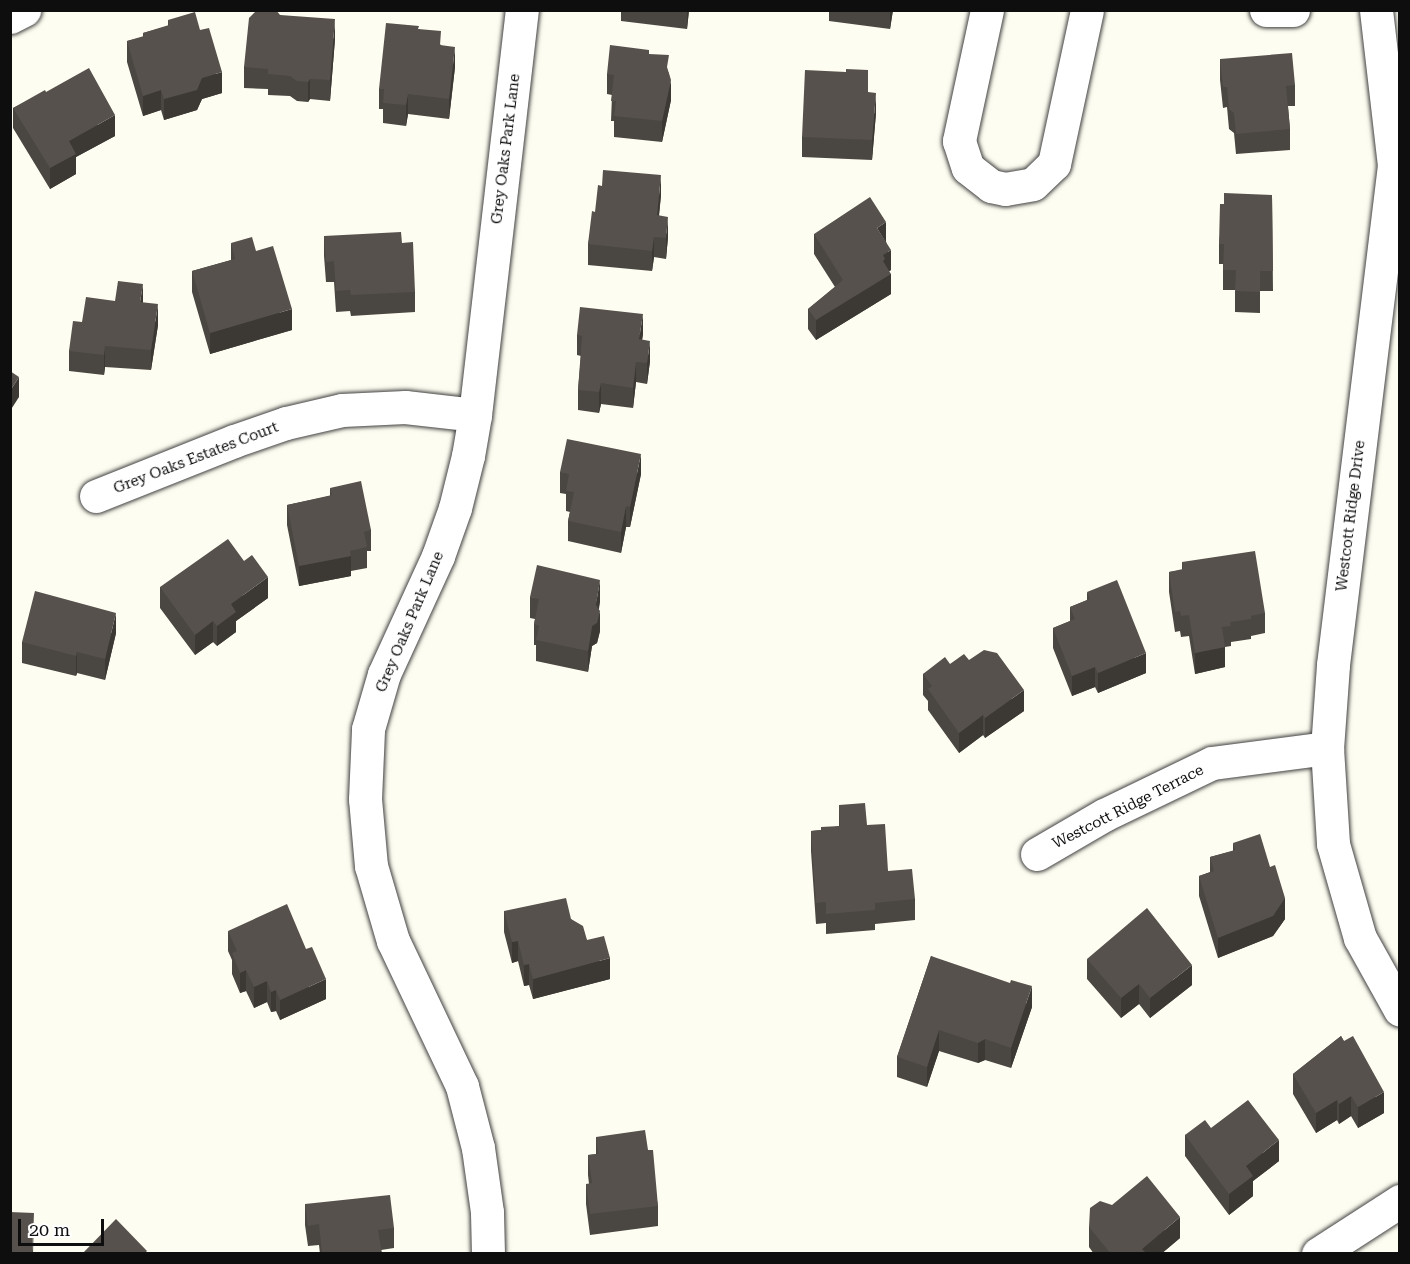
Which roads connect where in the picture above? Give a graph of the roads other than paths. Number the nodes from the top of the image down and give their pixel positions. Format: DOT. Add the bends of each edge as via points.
graph roads {
  1 [pos="24,10"];
  2 [pos="522,10"];
  3 [pos="987,10"];
  4 [pos="1087,10"];
  5 [pos="1266,10"];
  6 [pos="1293,10"];
  7 [pos="1376,10"];
  8 [pos="10,17"];
  9 [pos="475,415"];
  10 [pos="96,496"];
  11 [pos="1327,748"];
  12 [pos="1037,854"];
  13 [pos="1400,1010"];
  14 [pos="1400,1201"];
  15 [pos="488,1254"];
  16 [pos="1318,1254"];
  1 -- 8 [label="street"];
  2 -- 9 [label="street, Grey Oaks Park Lane"];
  3 -- 4 [label="street" via="959,141 968,168 991,186 1005,189 1033,184 1054,164"];
  5 -- 6 [label="street"];
  7 -- 11 [label="street, Westcott Ridge Drive" via="1394,165 1333,665"];
  9 -- 10 [label="street, Grey Oaks Estates Court" via="405,407 342,410 234,441"];
  9 -- 15 [label="street, Grey Oaks Park Lane" via="455,508 438,556 384,674 368,729 365,799 371,866 393,941 462,1086 478,1148"];
  11 -- 12 [label="street, Westcott Ridge Terrace" via="1212,763 1104,815"];
  11 -- 13 [label="street, Westcott Ridge Drive" via="1333,844 1360,938"];
  14 -- 16 [label="street"];
}
